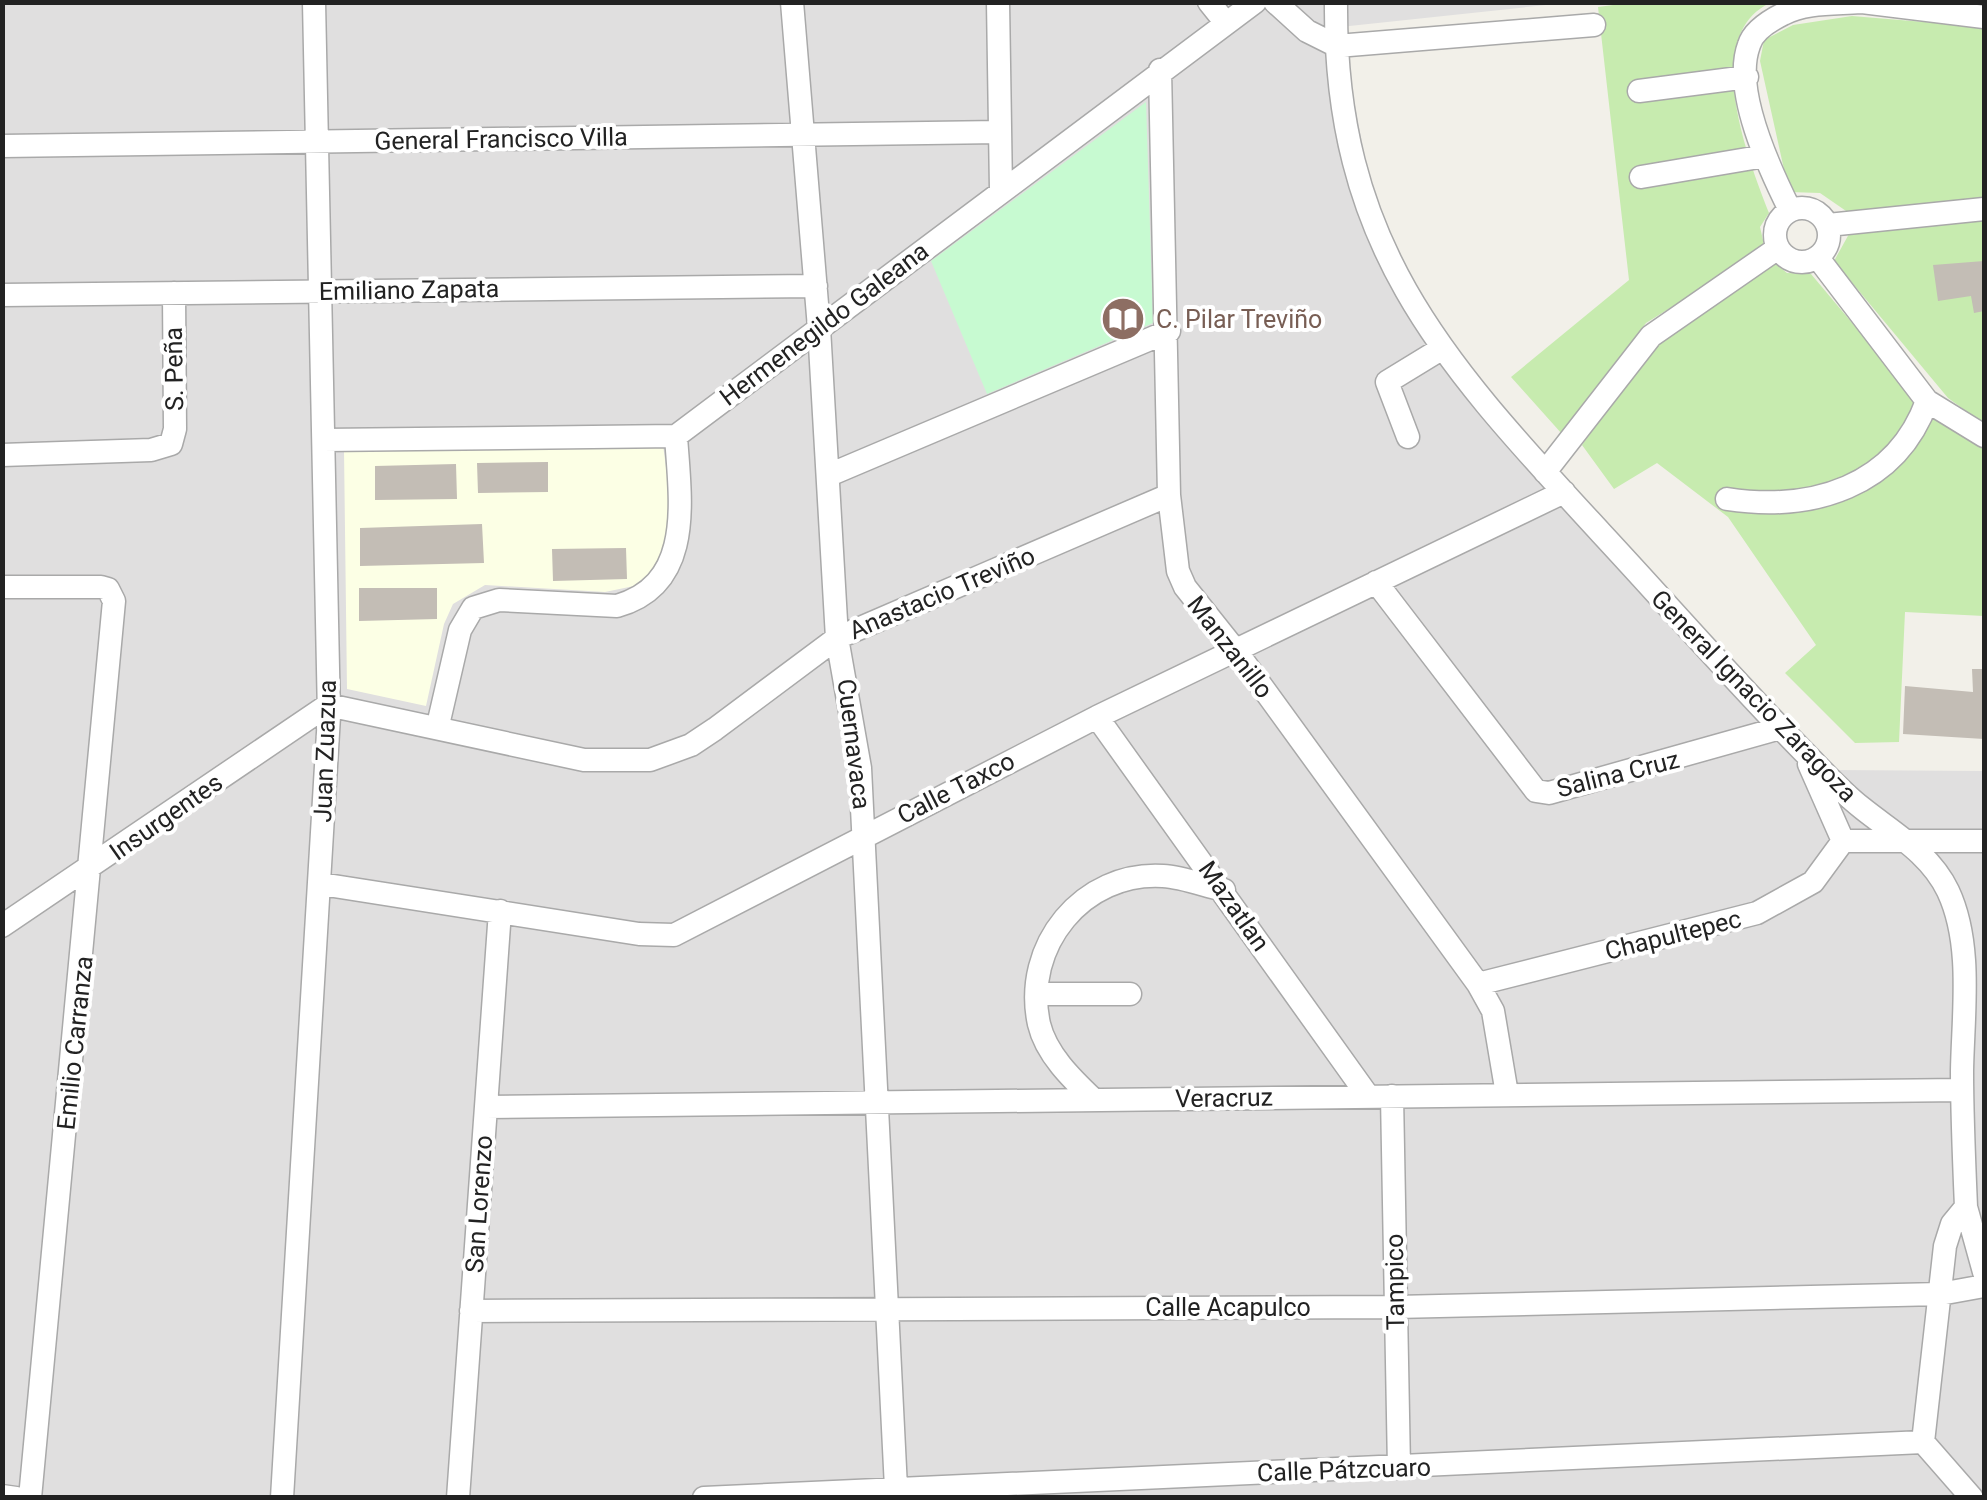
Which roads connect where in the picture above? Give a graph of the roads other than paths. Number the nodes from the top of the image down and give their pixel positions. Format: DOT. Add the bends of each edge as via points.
graph roads {
  1 [pos="314,2"];
  2 [pos="792,2"];
  3 [pos="998,2"];
  4 [pos="1209,2"];
  5 [pos="1255,2"];
  6 [pos="1274,2"];
  7 [pos="1336,2"];
  8 [pos="1872,3"];
  9 [pos="1984,17"];
  10 [pos="1225,22"];
  11 [pos="1594,25"];
  12 [pos="1337,46"];
  13 [pos="1160,70"];
  14 [pos="1747,77"];
  15 [pos="1639,90"];
  16 [pos="1000,132"];
  17 [pos="803,135"];
  18 [pos="316,142"];
  19 [pos="2,146"];
  20 [pos="1765,156"];
  21 [pos="1642,177"];
  22 [pos="1001,190"];
  23 [pos="1984,209"];
  24 [pos="1790,210"];
  25 [pos="1828,225"];
  26 [pos="1778,248"];
  27 [pos="1818,258"];
  28 [pos="816,286"];
  29 [pos="318,292"];
  30 [pos="174,293"];
  31 [pos="2,295"];
  32 [pos="820,328"];
  33 [pos="1169,331"];
  34 [pos="1441,349"];
  35 [pos="1927,401"];
  36 [pos="676,436"];
  37 [pos="1984,436"];
  38 [pos="1408,437"];
  39 [pos="324,440"];
  40 [pos="2,456"];
  41 [pos="1544,472"];
  42 [pos="829,475"];
  43 [pos="1564,492"];
  44 [pos="1169,496"];
  45 [pos="1727,499"];
  46 [pos="1376,582"];
  47 [pos="2,587"];
  48 [pos="837,638"];
  49 [pos="1236,651"];
  50 [pos="328,705"];
  51 [pos="1097,717"];
  52 [pos="438,725"];
  53 [pos="1780,728"];
  54 [pos="1804,752"];
  55 [pos="864,834"];
  56 [pos="1843,841"];
  57 [pos="1908,842"];
  58 [pos="1984,842"];
  59 [pos="92,868"];
  60 [pos="321,884"];
  61 [pos="1224,890"];
  62 [pos="500,911"];
  63 [pos="2,926"];
  64 [pos="1478,984"];
  65 [pos="1038,994"];
  66 [pos="1130,994"];
  67 [pos="1962,1090"];
  68 [pos="1507,1094"];
  69 [pos="1380,1096"];
  70 [pos="1093,1099"];
  71 [pos="877,1101"];
  72 [pos="486,1107"];
  73 [pos="1966,1207"];
  74 [pos="1984,1272"];
  75 [pos="1984,1286"];
  76 [pos="1940,1294"];
  77 [pos="1396,1307"];
  78 [pos="886,1308"];
  79 [pos="471,1311"];
  80 [pos="1923,1442"];
  81 [pos="1400,1468"];
  82 [pos="896,1488"];
  83 [pos="963,1491"];
  84 [pos="812,1495"];
  85 [pos="2,1496"];
  86 [pos="16,1498"];
  87 [pos="30,1498"];
  88 [pos="282,1498"];
  89 [pos="458,1498"];
  90 [pos="704,1498"];
  91 [pos="1972,1498"];
  1 -- 18 [label="street, Juan Zuazua"];
  2 -- 17 [label="street, Cuernavaca"];
  3 -- 16 [label="street"];
  4 -- 10 [label="street"];
  5 -- 10 [label="street, Hermenegildo Galeana"];
  6 -- 12 [label="street"];
  7 -- 12 [label="street, General Ignacio Zaragoza"];
  8 -- 9 [label="street"];
  8 -- 14 [label="street" via="1786,12 1749,44"];
  10 -- 13 [label="street, Hermenegildo Galeana"];
  11 -- 12 [label="street"];
  12 -- 34 [label="street, General Ignacio Zaragoza" via="1358,185 1395,275"];
  13 -- 22 [label="street, Hermenegildo Galeana"];
  13 -- 33 [label="street, Manzanillo"];
  14 -- 15 [label="street"];
  14 -- 20 [label="street"];
  16 -- 17 [label="street, General Francisco Villa"];
  16 -- 22 [label="street"];
  17 -- 18 [label="street, General Francisco Villa"];
  17 -- 28 [label="street, Cuernavaca"];
  18 -- 19 [label="street, General Francisco Villa"];
  18 -- 29 [label="street, Juan Zuazua"];
  20 -- 21 [label="street"];
  20 -- 24 [label="street"];
  22 -- 32 [label="street, Hermenegildo Galeana"];
  23 -- 25 [label="street"];
  24 -- 25 [label="street" via="1808,208"];
  24 -- 26 [label="street" via="1777,222"];
  25 -- 27 [label="street" via="1829,244"];
  26 -- 27 [label="street" via="1800,262"];
  26 -- 41 [label="street" via="1651,336"];
  27 -- 35 [label="street"];
  28 -- 29 [label="street, Emiliano Zapata"];
  28 -- 32 [label="street, Cuernavaca"];
  29 -- 30 [label="street, Emiliano Zapata"];
  29 -- 39 [label="street, Juan Zuazua"];
  30 -- 31 [label="street, Emiliano Zapata"];
  30 -- 40 [label="street, S. Peña" via="171,444 160,450"];
  32 -- 36 [label="street, Hermenegildo Galeana"];
  32 -- 42 [label="street, Cuernavaca"];
  33 -- 42 [label="street"];
  33 -- 44 [label="street, Manzanillo"];
  34 -- 38 [label="street" via="1387,382"];
  34 -- 41 [label="street, General Ignacio Zaragoza"];
  35 -- 37 [label="street"];
  35 -- 45 [label="street" via="1888,466 1846,490 1802,502"];
  36 -- 39 [label="street"];
  36 -- 52 [label="street" via="679,537 659,582 617,606 499,600 472,608 460,630"];
  39 -- 50 [label="street, Juan Zuazua"];
  41 -- 43 [label="street, General Ignacio Zaragoza"];
  42 -- 48 [label="street, Cuernavaca"];
  43 -- 46 [label="street, Calle Taxco"];
  43 -- 53 [label="street, General Ignacio Zaragoza"];
  44 -- 48 [label="street, Anastacio Treviño"];
  44 -- 49 [label="street, Manzanillo" via="1184,587"];
  46 -- 49 [label="street, Calle Taxco"];
  46 -- 53 [label="street, Salina Cruz" via="1536,791 1650,768"];
  47 -- 59 [label="street, Emilio Carranza" via="108,590 114,601"];
  48 -- 52 [label="street, Anastacio Treviño" via="716,729 650,760 584,760"];
  48 -- 55 [label="street, Cuernavaca" via="856,733"];
  49 -- 51 [label="street, Calle Taxco"];
  49 -- 64 [label="street, Manzanillo"];
  50 -- 52 [label="street, Anastacio Treviño"];
  50 -- 59 [label="street, Insurgentes"];
  50 -- 60 [label="street, Juan Zuazua"];
  51 -- 55 [label="street, Calle Taxco"];
  51 -- 61 [label="street, Mazatlan"];
  53 -- 54 [label="street, General Ignacio Zaragoza"];
  54 -- 56 [label="street"];
  54 -- 57 [label="street, General Ignacio Zaragoza"];
  55 -- 62 [label="street, Calle Taxco" via="674,935"];
  55 -- 71 [label="street, Cuernavaca"];
  56 -- 57 [label="street"];
  56 -- 64 [label="street, Chapultepec" via="1813,882 1758,914"];
  57 -- 58 [label="street"];
  57 -- 67 [label="street, General Ignacio Zaragoza" via="1935,869 1958,921"];
  59 -- 63 [label="street, Insurgentes"];
  59 -- 87 [label="street, Emilio Carranza"];
  60 -- 62 [label="street, Calle Taxco"];
  60 -- 88 [label="street, Juan Zuazua"];
  61 -- 65 [label="street" via="1164,876 1105,886 1075,905 1050,936"];
  61 -- 69 [label="street, Mazatlan"];
  62 -- 72 [label="street, San Lorenzo"];
  64 -- 68 [label="street, Manzanillo" via="1496,1023"];
  65 -- 66 [label="street"];
  65 -- 70 [label="street" via="1051,1052"];
  67 -- 68 [label="street, Veracruz"];
  67 -- 73 [label="street, General Ignacio Zaragoza"];
  68 -- 69 [label="street, Veracruz"];
  69 -- 70 [label="street, Veracruz"];
  69 -- 77 [label="street, Tampico"];
  70 -- 71 [label="street, Veracruz"];
  71 -- 72 [label="street, Veracruz"];
  71 -- 78 [label="street, Cuernavaca"];
  72 -- 79 [label="street, San Lorenzo"];
  73 -- 74 [label="street"];
  73 -- 76 [label="street, General Ignacio Zaragoza" via="1947,1235"];
  75 -- 76 [label="street, Calle Acapulco"];
  76 -- 77 [label="street, Calle Acapulco"];
  76 -- 80 [label="street, General Ignacio Zaragoza"];
  77 -- 78 [label="street, Calle Acapulco"];
  77 -- 81 [label="street, Tampico"];
  78 -- 79 [label="street, Calle Acapulco"];
  78 -- 82 [label="street, Cuernavaca"];
  79 -- 89 [label="street, San Lorenzo"];
  80 -- 81 [label="street, Calle Pátzcuaro"];
  80 -- 91 [label="street"];
  81 -- 83 [label="street, Calle Pátzcuaro"];
  82 -- 83 [label="street, Calle Pátzcuaro"];
  82 -- 84 [label="street, Calle Pátzcuaro"];
  84 -- 90 [label="street, Calle Pátzcuaro"];
  85 -- 86 [label="street"];
}
